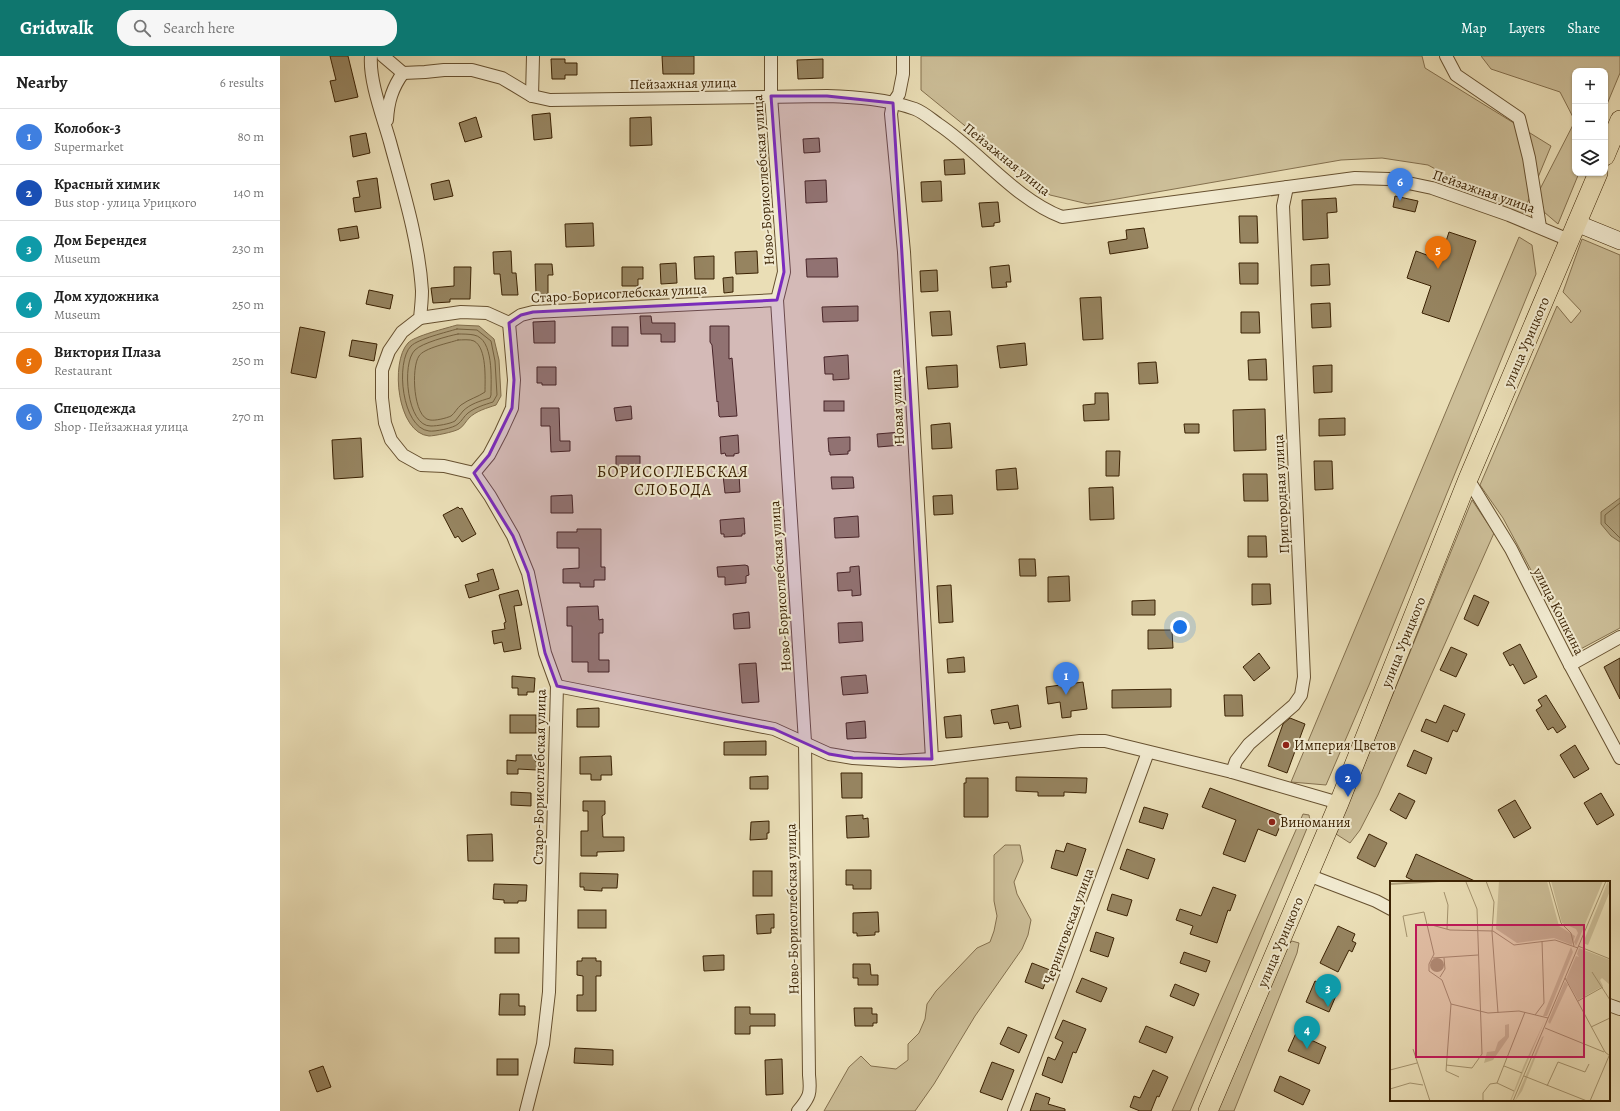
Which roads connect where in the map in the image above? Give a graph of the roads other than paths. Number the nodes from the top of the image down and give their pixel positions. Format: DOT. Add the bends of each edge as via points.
graph roads {
  1 [pos="371,56"];
  2 [pos="383,56"];
  3 [pos="533,56"];
  4 [pos="771,56"];
  5 [pos="903,56"];
  6 [pos="1446,56"];
  7 [pos="403,73"];
  8 [pos="532,96"];
  9 [pos="772,96"];
  10 [pos="893,103"];
  11 [pos="1620,120"];
  12 [pos="386,128"];
  13 [pos="1608,149"];
  14 [pos="1597,176"];
  15 [pos="1287,187"];
  16 [pos="1540,227"];
  17 [pos="1573,232"];
  18 [pos="1620,241"];
  19 [pos="777,300"];
  20 [pos="420,318"];
  21 [pos="509,323"];
  22 [pos="474,473"];
  23 [pos="1468,479"];
  24 [pos="1620,637"];
  25 [pos="1570,665"];
  26 [pos="557,686"];
  27 [pos="805,742"];
  28 [pos="1148,752"];
  29 [pos="1620,758"];
  30 [pos="932,759"];
  31 [pos="1232,772"];
  32 [pos="1339,803"];
  33 [pos="1308,875"];
  34 [pos="1390,908"];
  35 [pos="1610,1005"];
  36 [pos="1620,1009"];
  37 [pos="526,1111"];
  38 [pos="798,1111"];
  39 [pos="1014,1111"];
  40 [pos="1208,1111"];
  1 -- 12 [label="street" via="371,66"];
  2 -- 7 [label="street"];
  3 -- 8 [label="street"];
  4 -- 9 [label="street, Ново-Борисоглебская улица"];
  5 -- 10 [label="street, Новая улица" via="899,94"];
  6 -- 16 [label="street" via="1456,75 1519,118 1529,158"];
  7 -- 8 [label="street, Пейзажная улица" via="472,70 502,78"];
  7 -- 12 [label="street" via="388,103"];
  8 -- 9 [label="street, Пейзажная улица" via="550,100"];
  9 -- 10 [label="street, Пейзажная улица" via="864,98"];
  9 -- 19 [label="street, Ново-Борисоглебская улица" via="784,272"];
  10 -- 15 [label="street, Пейзажная улица" via="916,109 949,131 1046,211 1062,217"];
  10 -- 30 [label="street, Новая улица" via="891,114 904,252"];
  11 -- 13 [label="main road"];
  12 -- 20 [label="street" via="417,250 422,292"];
  14 -- 17 [label="main road, улица Урицкого"];
  15 -- 16 [label="street, Пейзажная улица" via="1355,178 1389,179 1432,188"];
  15 -- 31 [label="street, Пригородная улица" via="1283,206 1304,677 1301,695 1294,705 1249,744 1236,761"];
  16 -- 17 [label="street, Пейзажная улица"];
  17 -- 18 [label="main road"];
  17 -- 23 [label="main road, улица Урицкого"];
  19 -- 21 [label="street, Старо-Борисоглебская улица" via="532,312 521,315"];
  19 -- 27 [label="street, Ново-Борисоглебская улица"];
  20 -- 21 [label="street" via="461,312 487,313"];
  20 -- 22 [label="street" via="402,332 389,351 382,370 384,423 391,440 403,455 421,465 444,466"];
  21 -- 22 [label="street" via="514,380 512,408 489,455"];
  22 -- 26 [label="street, Старо-Борисоглебская улица" via="513,536 525,566 545,653"];
  23 -- 25 [label="street, улица Кошкина" via="1511,549"];
  23 -- 32 [label="main road, улица Урицкого"];
  24 -- 25 [label="street"];
  25 -- 29 [label="street, улица Кошкина"];
  26 -- 27 [label="street" via="774,729"];
  26 -- 37 [label="street, Старо-Борисоглебская улица" via="549,992 543,1044"];
  27 -- 30 [label="street" via="829,754 853,758 900,761"];
  27 -- 38 [label="street, Ново-Борисоглебская улица" via="811,1089"];
  28 -- 30 [label="street" via="1105,741 1080,741"];
  28 -- 31 [label="street"];
  28 -- 39 [label="street, Черниговская улица"];
  31 -- 32 [label="street"];
  32 -- 33 [label="main road, улица Урицкого"];
  33 -- 34 [label="street"];
  33 -- 40 [label="main road, улица Урицкого"];
  35 -- 36 [label="street"];
}
